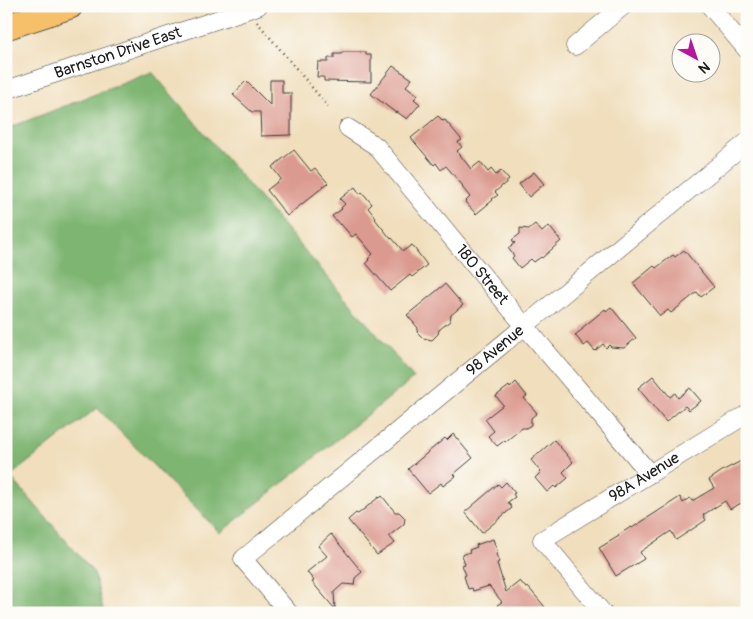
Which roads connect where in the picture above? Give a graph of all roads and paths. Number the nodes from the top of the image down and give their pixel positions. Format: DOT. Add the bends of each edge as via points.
graph roads {
  1 [pos="70,6"];
  2 [pos="623,6"];
  3 [pos="710,6"];
  4 [pos="257,14"];
  5 [pos="6,27"];
  6 [pos="575,46"];
  7 [pos="747,50"];
  8 [pos="6,90"];
  9 [pos="331,110"];
  10 [pos="348,128"];
  11 [pos="747,142"];
  12 [pos="524,326"];
  13 [pos="747,414"];
  14 [pos="650,474"];
  15 [pos="289,613"];
  16 [pos="603,613"];
  1 -- 5 [label="highway"];
  2 -- 6 [label="street"];
  3 -- 7 [label="street"];
  4 -- 8 [label="street, Barnston Drive East"];
  4 -- 9 [label="path"];
  10 -- 12 [label="street, 180 Street" via="376,146"];
  11 -- 12 [label="street, 98 Avenue"];
  12 -- 14 [label="street, 180 Street"];
  12 -- 15 [label="street, 98 Avenue" via="243,559"];
  13 -- 14 [label="street, 98A Avenue"];
  14 -- 16 [label="street, 98A Avenue" via="542,540"];
}
